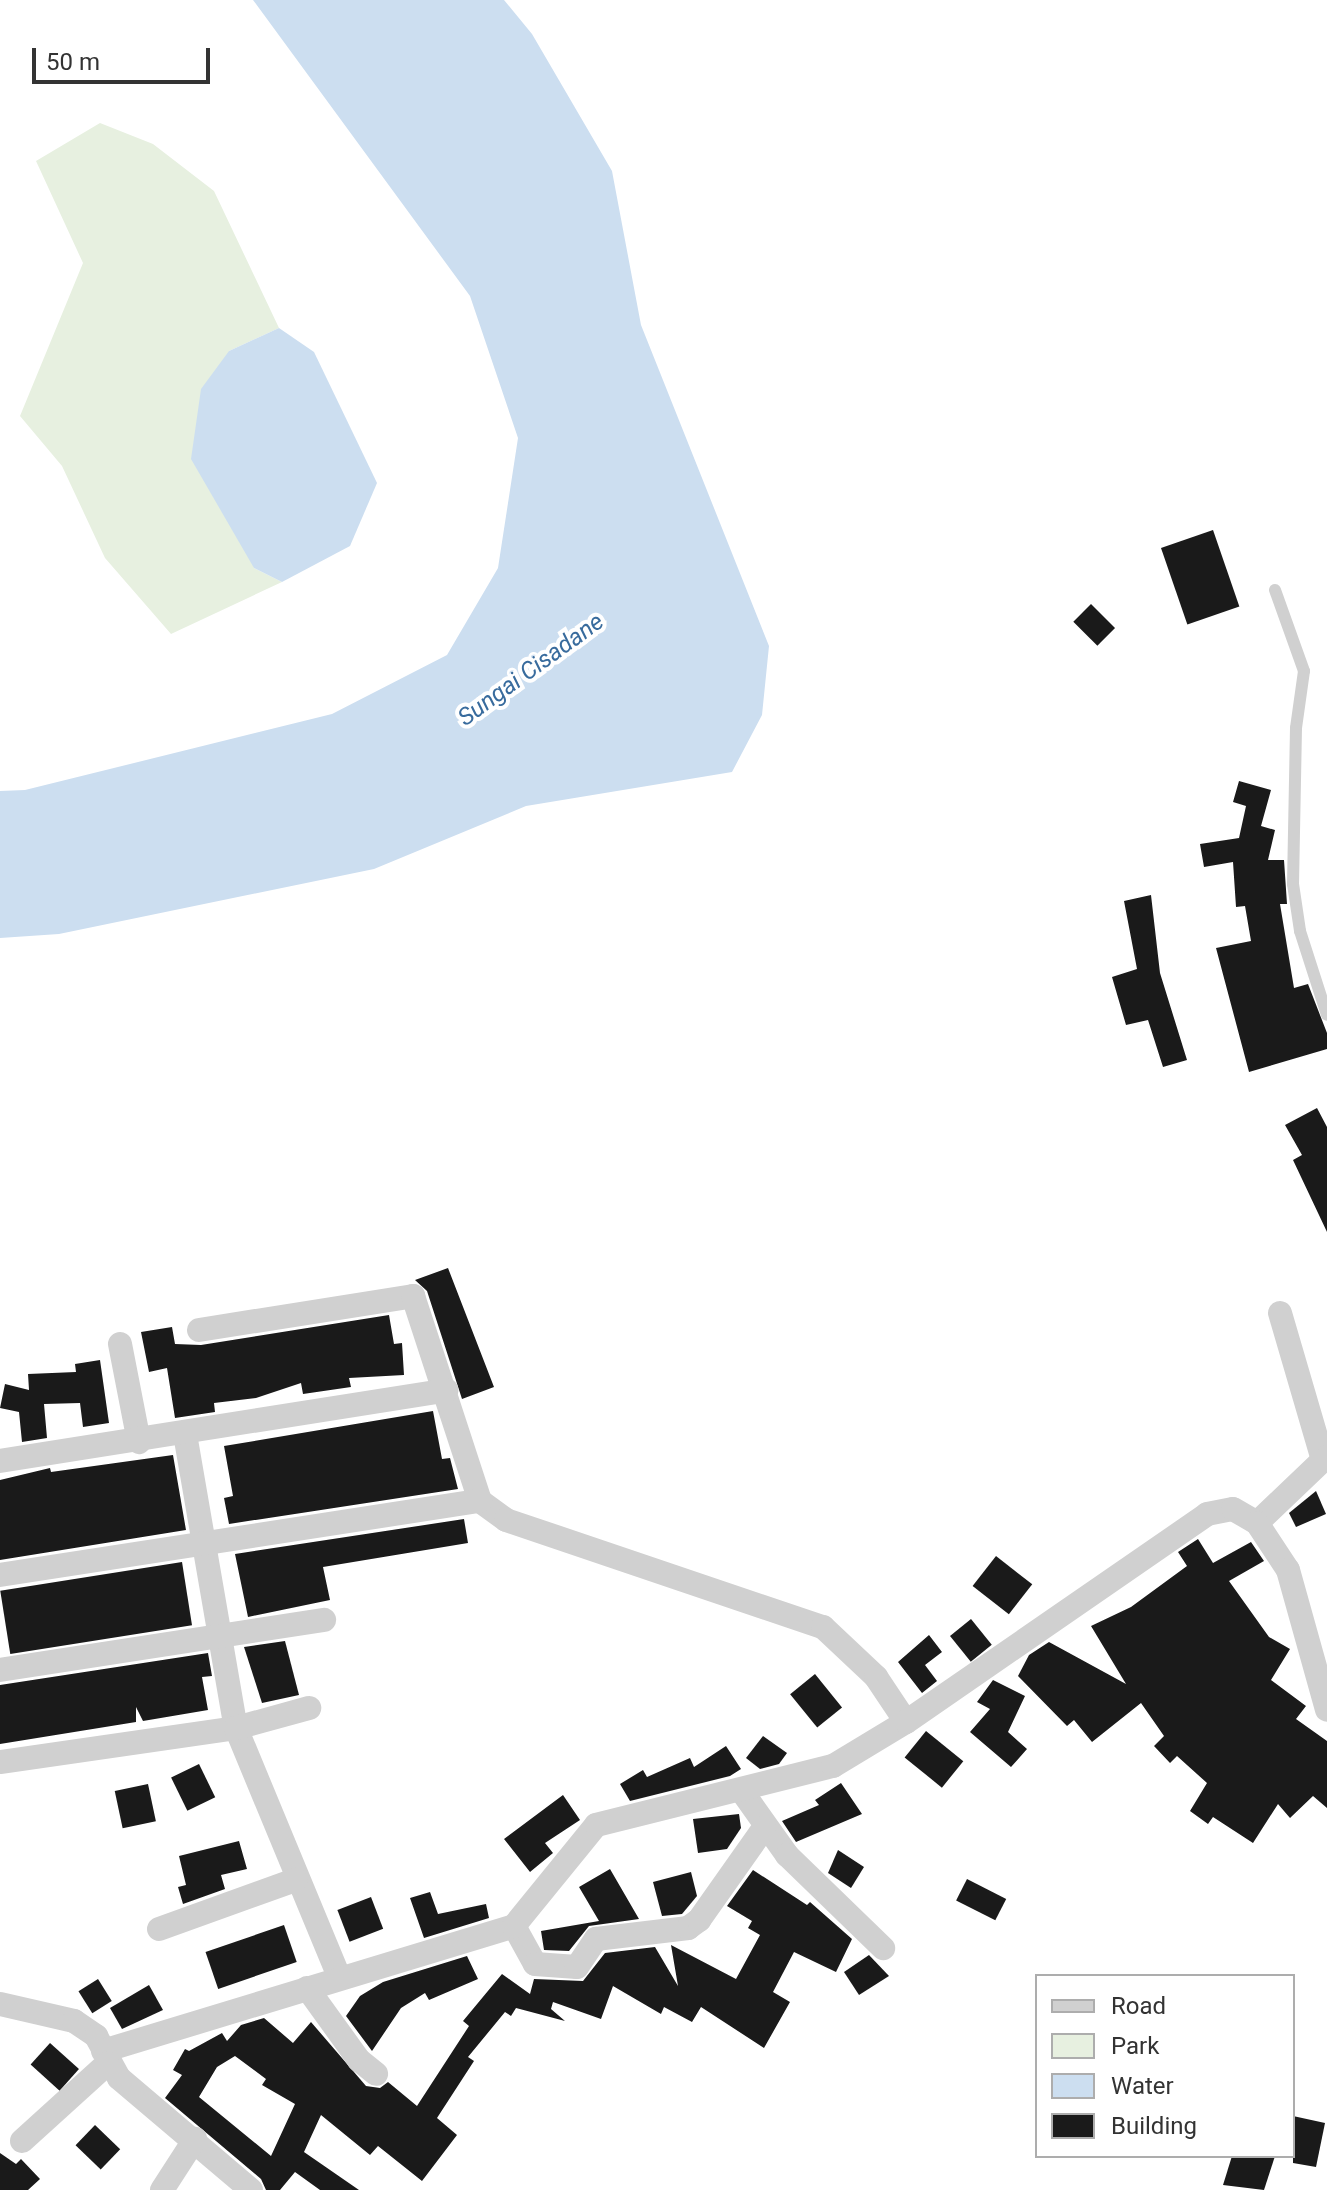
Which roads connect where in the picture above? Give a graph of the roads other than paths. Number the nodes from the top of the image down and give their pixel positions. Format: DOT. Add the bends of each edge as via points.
graph roads {
  1 [pos="1275,590"];
  2 [pos="1327,1015"];
  3 [pos="1280,1313"];
  4 [pos="199,1330"];
  5 [pos="120,1344"];
  6 [pos="446,1390"];
  7 [pos="185,1434"];
  8 [pos="139,1442"];
  9 [pos="1325,1458"];
  10 [pos="0,1461"];
  11 [pos="480,1501"];
  12 [pos="1257,1523"];
  13 [pos="203,1543"];
  14 [pos="0,1575"];
  15 [pos="324,1620"];
  16 [pos="220,1635"];
  17 [pos="0,1670"];
  18 [pos="309,1708"];
  19 [pos="1327,1710"];
  20 [pos="906,1722"];
  21 [pos="236,1728"];
  22 [pos="0,1762"];
  23 [pos="741,1790"];
  24 [pos="764,1828"];
  25 [pos="295,1880"];
  26 [pos="514,1926"];
  27 [pos="159,1929"];
  28 [pos="883,1948"];
  29 [pos="339,1977"];
  30 [pos="307,1988"];
  31 [pos="0,2004"];
  32 [pos="105,2057"];
  33 [pos="376,2074"];
  34 [pos="195,2139"];
  35 [pos="22,2141"];
  36 [pos="162,2190"];
  37 [pos="251,2190"];
  1 -- 2 [label="lane" via="1304,671 1296,728 1293,884 1300,931"];
  3 -- 9 [label="street"];
  4 -- 6 [label="street" via="413,1296"];
  5 -- 8 [label="street"];
  6 -- 7 [label="street"];
  6 -- 11 [label="street"];
  7 -- 8 [label="street"];
  7 -- 13 [label="street"];
  8 -- 10 [label="street"];
  9 -- 12 [label="street"];
  11 -- 13 [label="street"];
  11 -- 20 [label="street" via="506,1520 823,1627 854,1653"];
  12 -- 19 [label="street" via="1288,1570"];
  12 -- 20 [label="street" via="1233,1509 1207,1514"];
  13 -- 14 [label="street"];
  13 -- 16 [label="street"];
  15 -- 16 [label="street"];
  16 -- 17 [label="street"];
  16 -- 21 [label="street"];
  18 -- 21 [label="street"];
  20 -- 23 [label="street" via="833,1766"];
  21 -- 22 [label="street"];
  21 -- 25 [label="street"];
  23 -- 24 [label="street"];
  23 -- 26 [label="street" via="596,1825"];
  24 -- 26 [label="street" via="688,1928 598,1938 577,1967 535,1964"];
  24 -- 28 [label="street"];
  25 -- 27 [label="street"];
  25 -- 29 [label="street"];
  26 -- 29 [label="street"];
  29 -- 30 [label="street"];
  30 -- 32 [label="street"];
  30 -- 33 [label="street" via="359,2060"];
  31 -- 32 [label="street" via="74,2021 96,2036"];
  32 -- 34 [label="street"];
  32 -- 35 [label="street"];
  34 -- 36 [label="street"];
  34 -- 37 [label="street"];
}
